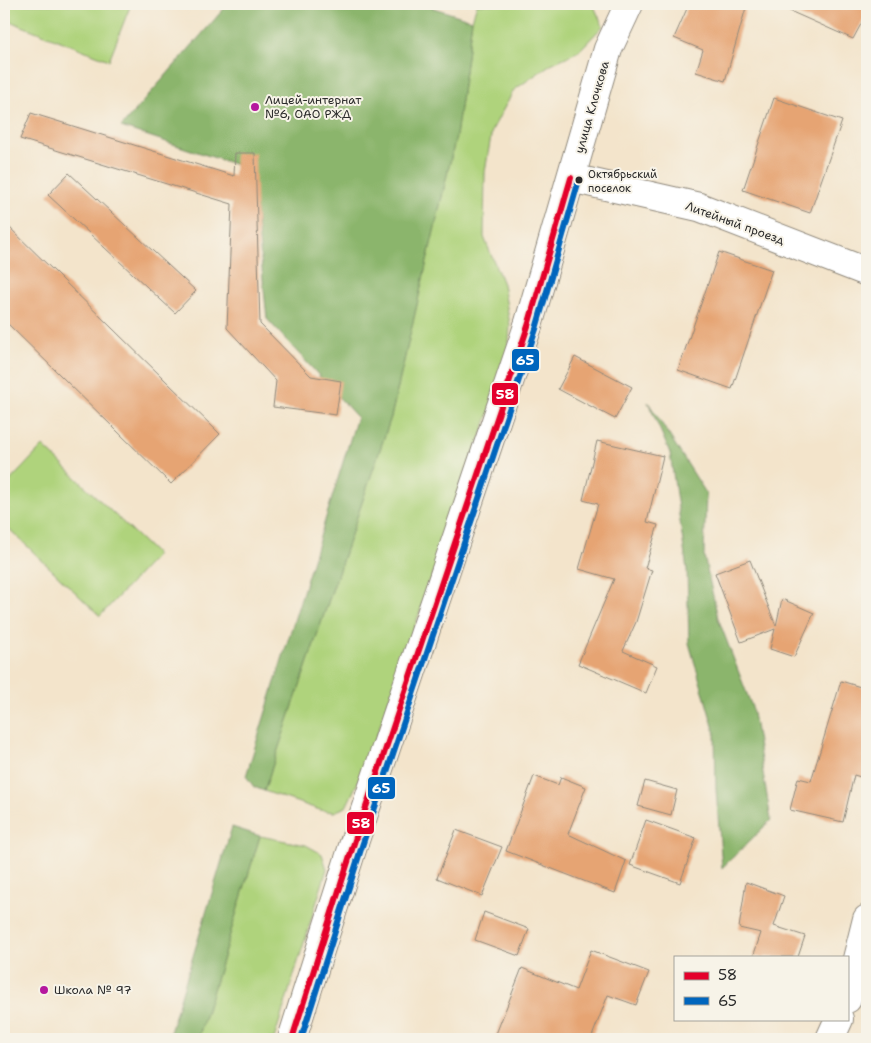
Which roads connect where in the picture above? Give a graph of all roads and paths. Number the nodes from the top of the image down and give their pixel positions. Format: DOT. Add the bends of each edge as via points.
graph roads {
  1 [pos="629,4"];
  2 [pos="571,178"];
  3 [pos="867,272"];
  4 [pos="867,919"];
  5 [pos="848,995"];
  6 [pos="848,999"];
  7 [pos="867,1004"];
  8 [pos="838,1020"];
  9 [pos="292,1039"];
  10 [pos="830,1039"];
  1 -- 2 [label="street, улица Клочкова" via="608,49"];
  2 -- 3 [label="street, Литейный проезд" via="699,207"];
  2 -- 9 [label="street, улица Клочкова" via="528,326 357,834"];
  4 -- 5 [label="street"];
  6 -- 7 [label="street"];
  8 -- 10 [label="street"];
}
